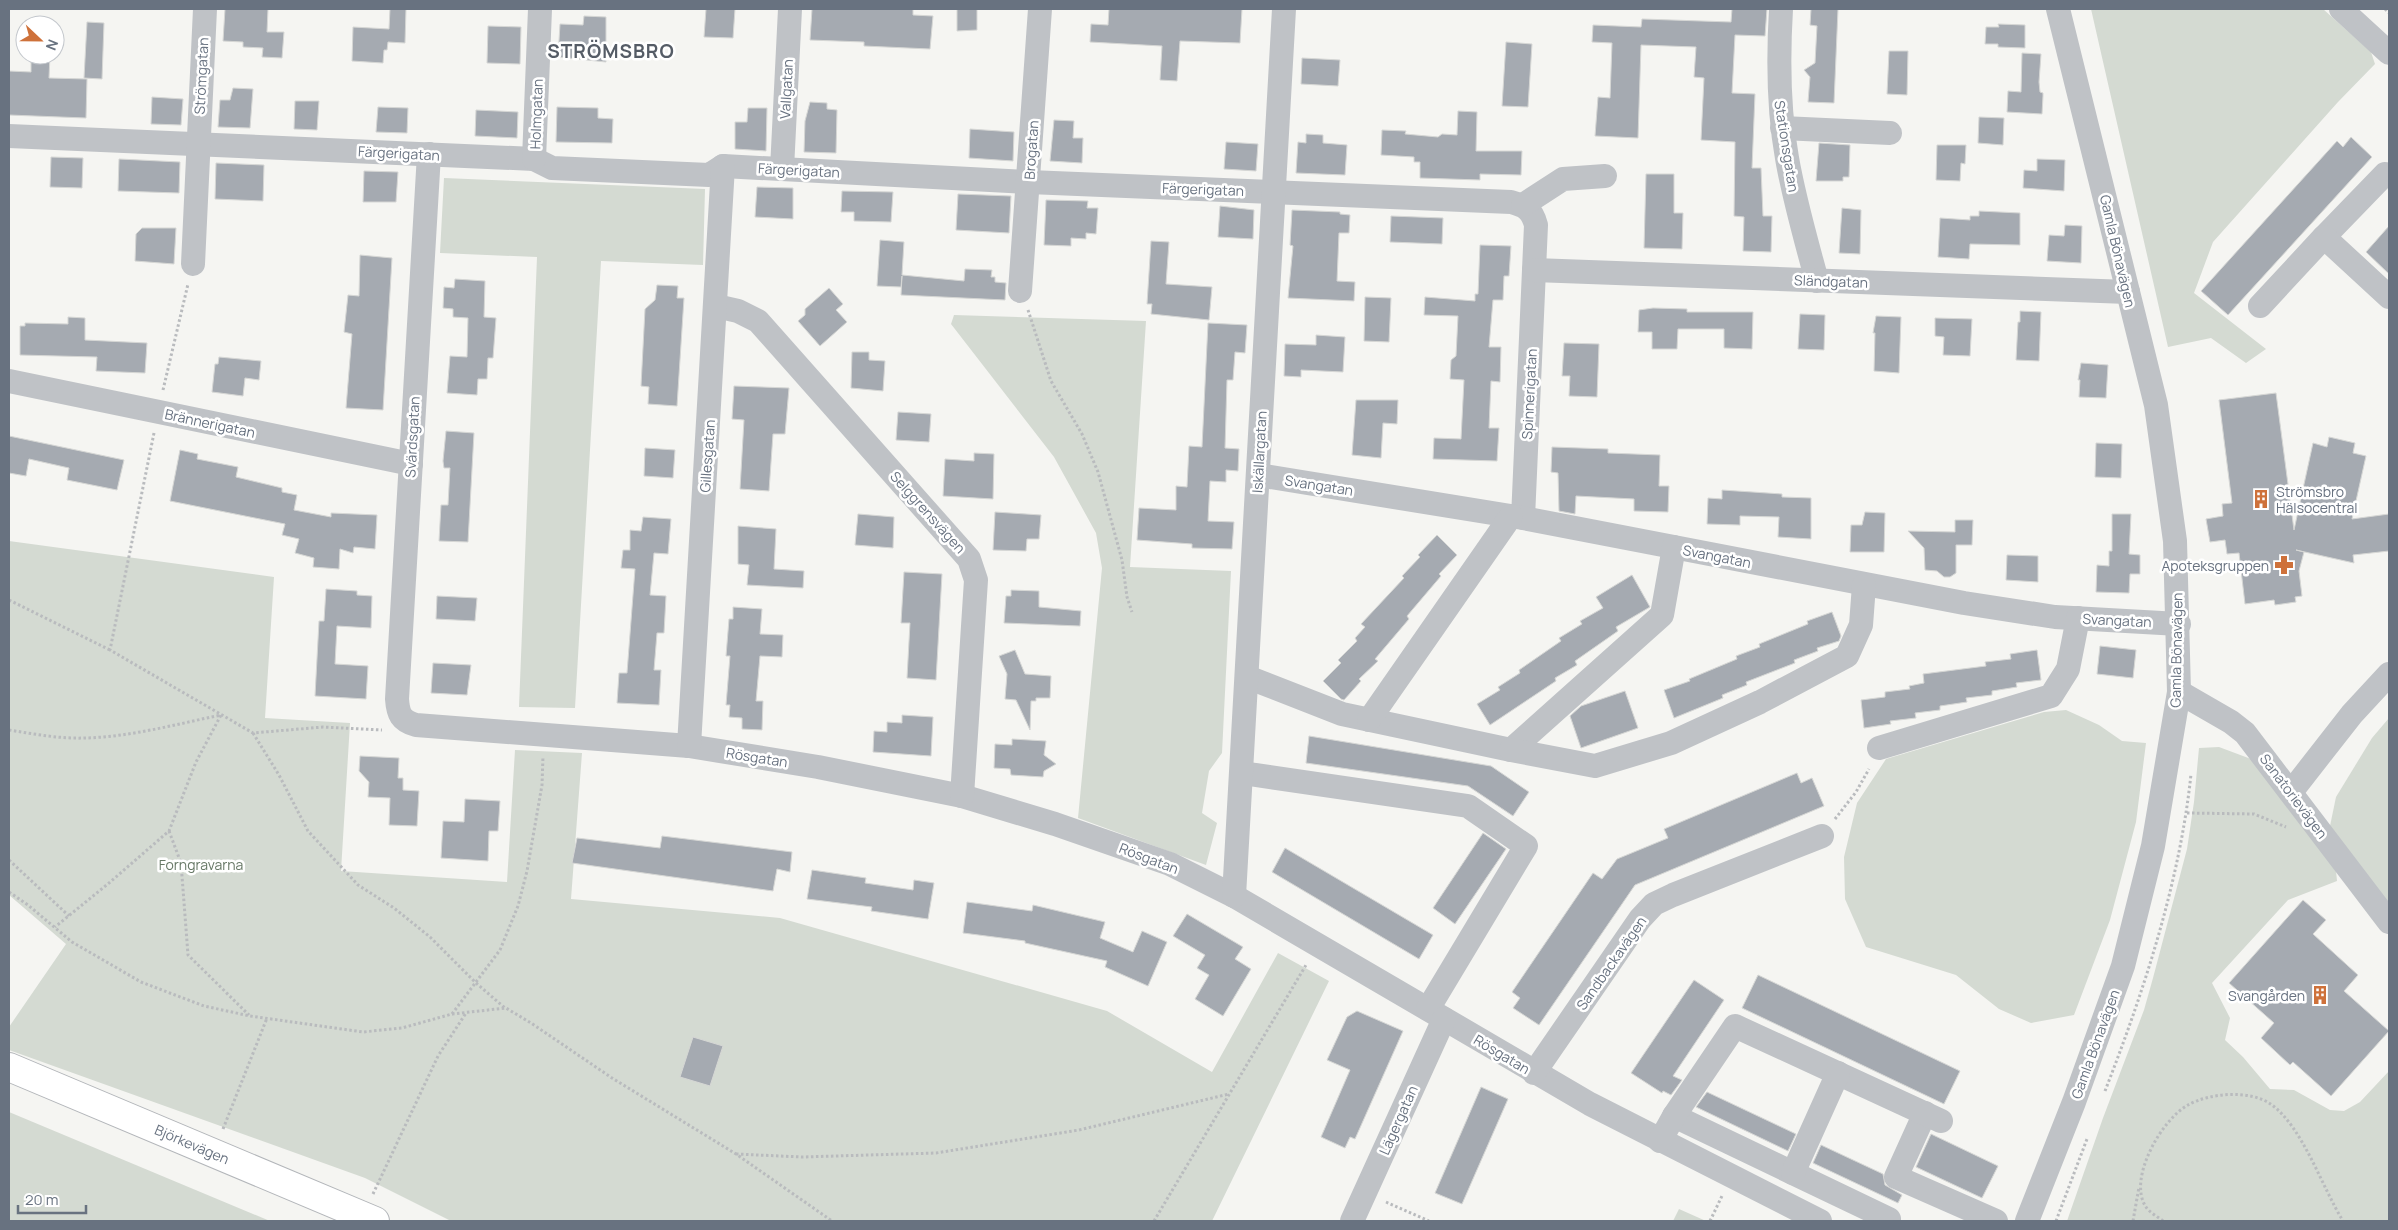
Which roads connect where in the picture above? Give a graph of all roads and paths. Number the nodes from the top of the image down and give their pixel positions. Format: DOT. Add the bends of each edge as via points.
graph roads {
  1 [pos="204,9"];
  2 [pos="540,9"];
  3 [pos="790,9"];
  4 [pos="1040,9"];
  5 [pos="1284,9"];
  6 [pos="1781,9"];
  7 [pos="2058,9"];
  8 [pos="2341,9"];
  9 [pos="2385,9"];
  10 [pos="2389,13"];
  11 [pos="2389,53"];
  12 [pos="1782,128"];
  13 [pos="1890,133"];
  14 [pos="9,136"];
  15 [pos="198,142"];
  16 [pos="429,154"];
  17 [pos="534,159"];
  18 [pos="723,166"];
  19 [pos="782,169"];
  20 [pos="2386,174"];
  21 [pos="1605,176"];
  22 [pos="1029,182"];
  23 [pos="1274,192"];
  24 [pos="1523,205"];
  25 [pos="2324,237"];
  26 [pos="193,264"];
  27 [pos="1534,270"];
  28 [pos="1817,281"];
  29 [pos="1020,291"];
  30 [pos="2128,292"];
  31 [pos="2389,297"];
  32 [pos="716,306"];
  33 [pos="2260,306"];
  34 [pos="9,381"];
  35 [pos="158,412"];
  36 [pos="410,464"];
  37 [pos="1258,475"];
  38 [pos="1517,517"];
  39 [pos="1674,547"];
  40 [pos="1864,585"];
  41 [pos="9,600"];
  42 [pos="1132,612"];
  43 [pos="2078,618"];
  44 [pos="2179,624"];
  45 [pos="110,650"];
  46 [pos="2389,674"];
  47 [pos="1247,677"];
  48 [pos="2179,692"];
  49 [pos="221,715"];
  50 [pos="401,718"];
  51 [pos="1369,720"];
  52 [pos="9,730"];
  53 [pos="253,733"];
  54 [pos="544,733"];
  55 [pos="689,746"];
  56 [pos="1879,748"];
  57 [pos="1511,750"];
  58 [pos="1242,773"];
  59 [pos="2291,792"];
  60 [pos="962,796"];
  61 [pos="169,831"];
  62 [pos="1822,836"];
  63 [pos="9,860"];
  64 [pos="9,892"];
  65 [pos="1234,896"];
  66 [pos="69,916"];
  67 [pos="2389,922"];
  68 [pos="55,928"];
  69 [pos="1318,945"];
  70 [pos="476,983"];
  71 [pos="506,1008"];
  72 [pos="466,1013"];
  73 [pos="452,1014"];
  74 [pos="1436,1014"];
  75 [pos="250,1016"];
  76 [pos="267,1018"];
  77 [pos="9,1067"];
  78 [pos="1534,1072"];
  79 [pos="1838,1073"];
  80 [pos="1229,1094"];
  81 [pos="1674,1116"];
  82 [pos="1660,1142"];
  83 [pos="214,1153"];
  84 [pos="736,1154"];
  85 [pos="1793,1173"];
  86 [pos="1730,1177"];
  87 [pos="2140,1184"];
  88 [pos="1364,1193"];
  89 [pos="369,1218"];
  90 [pos="1889,1219"];
  91 [pos="832,1221"];
  92 [pos="1154,1221"];
  93 [pos="1352,1221"];
  94 [pos="1429,1221"];
  95 [pos="1710,1221"];
  96 [pos="1820,1221"];
  97 [pos="1996,1221"];
  98 [pos="2027,1221"];
  99 [pos="2133,1221"];
  100 [pos="2163,1221"];
  101 [pos="2343,1221"];
  1 -- 15 [label="street, Strömgatan"];
  2 -- 17 [label="street, Holmgatan"];
  3 -- 19 [label="street, Vallgatan"];
  4 -- 22 [label="street, Brogatan"];
  5 -- 23 [label="street, Iskällargatan"];
  6 -- 12 [label="street, Stationsgatan" via="1778,79"];
  7 -- 30 [label="street, Gamla Bönavägen"];
  8 -- 11 [label="street"];
  9 -- 10 [label="path"];
  12 -- 13 [label="street"];
  12 -- 28 [label="street, Stationsgatan" via="1792,186"];
  14 -- 15 [label="street, Färgerigatan"];
  15 -- 16 [label="street, Färgerigatan"];
  15 -- 26 [label="street, Strömgatan"];
  16 -- 17 [label="street, Färgerigatan"];
  16 -- 36 [label="street, Svärdsgatan"];
  17 -- 18 [label="street, Färgerigatan" via="552,168 699,175 709,175"];
  18 -- 19 [label="street, Färgerigatan"];
  18 -- 32 [label="street, Gillesgatan"];
  19 -- 22 [label="street, Färgerigatan"];
  20 -- 25 [label="street"];
  21 -- 24 [label="street" via="1563,179"];
  22 -- 23 [label="street, Färgerigatan"];
  22 -- 29 [label="street, Brogatan"];
  23 -- 24 [label="street, Färgerigatan"];
  23 -- 37 [label="street, Iskällargatan"];
  24 -- 27 [label="street" via="1530,210 1536,225"];
  25 -- 31 [label="street"];
  25 -- 33 [label="street"];
  26 -- 35 [label="path"];
  27 -- 28 [label="street, Sländgatan"];
  27 -- 38 [label="street, Spinnerigatan"];
  28 -- 30 [label="street, Sländgatan"];
  29 -- 42 [label="path" via="1051,381 1082,434 1098,472 1122,560"];
  30 -- 44 [label="street, Gamla Bönavägen" via="2165,455 2175,540"];
  32 -- 55 [label="street, Gillesgatan"];
  32 -- 60 [label="street, Selggrensvägen" via="738,311 758,321 969,559 976,580"];
  34 -- 35 [label="street, Brännerigatan"];
  35 -- 36 [label="street, Brännerigatan"];
  35 -- 45 [label="path"];
  36 -- 50 [label="street, Svärdsgatan" via="397,700"];
  37 -- 38 [label="street, Svangatan"];
  37 -- 47 [label="street, Iskällargatan"];
  38 -- 39 [label="street, Svangatan"];
  38 -- 51 [label="street"];
  39 -- 40 [label="street, Svangatan"];
  39 -- 57 [label="street" via="1662,615"];
  40 -- 43 [label="street, Svangatan" via="1964,604"];
  40 -- 57 [label="street" via="1861,625 1847,656 1760,702 1671,743 1595,766"];
  41 -- 45 [label="path"];
  43 -- 44 [label="street, Svangatan"];
  43 -- 56 [label="street" via="2068,669 2051,696"];
  44 -- 48 [label="street, Gamla Bönavägen"];
  45 -- 49 [label="path"];
  46 -- 59 [label="street" via="2352,714"];
  47 -- 51 [label="street" via="1324,708"];
  47 -- 58 [label="street, Iskällargatan"];
  48 -- 59 [label="street, Sanatorievägen" via="2245,733"];
  48 -- 98 [label="street, Gamla Bönavägen" via="2154,846 2123,966 2078,1094"];
  49 -- 52 [label="path" via="85,738"];
  49 -- 53 [label="path"];
  49 -- 61 [label="path" via="196,762"];
  50 -- 53 [label="path" via="386,730 322,727"];
  50 -- 54 [label="street, Rösgatan" via="416,725"];
  51 -- 57 [label="street"];
  53 -- 70 [label="path" via="308,832 358,886 416,926"];
  54 -- 55 [label="street, Rösgatan"];
  54 -- 70 [label="path" via="542,785 518,906 500,950"];
  55 -- 60 [label="street, Rösgatan" via="818,767"];
  56 -- 62 [label="path" via="1856,792"];
  58 -- 65 [label="street, Iskällargatan"];
  58 -- 74 [label="street, Lägergatan" via="1468,806 1526,846"];
  59 -- 67 [label="street, Sanatorievägen"];
  60 -- 65 [label="street, Rösgatan" via="1170,864"];
  61 -- 66 [label="path"];
  61 -- 75 [label="path" via="181,863 188,955"];
  62 -- 78 [label="street, Sandbackavägen" via="1654,904 1640,918"];
  63 -- 66 [label="path"];
  64 -- 68 [label="path"];
  65 -- 69 [label="street, Rösgatan"];
  66 -- 68 [label="path"];
  68 -- 75 [label="path" via="72,942 141,982 204,1006"];
  69 -- 74 [label="street, Rösgatan"];
  69 -- 80 [label="path"];
  70 -- 71 [label="path"];
  70 -- 73 [label="path"];
  71 -- 72 [label="path"];
  71 -- 84 [label="path"];
  72 -- 73 [label="path"];
  72 -- 89 [label="path" via="438,1056"];
  73 -- 76 [label="path" via="402,1028 363,1032"];
  74 -- 78 [label="street, Rösgatan"];
  74 -- 88 [label="street, Lägergatan"];
  75 -- 76 [label="path"];
  76 -- 83 [label="path"];
  77 -- 83 [label="main road, Björkevägen"];
  78 -- 82 [label="street, Rösgatan"];
  79 -- 81 [label="street" via="1735,1026"];
  79 -- 85 [label="street"];
  79 -- 97 [label="street" via="1933,1117 1896,1177"];
  80 -- 84 [label="path" via="1079,1130 936,1153 802,1157"];
  80 -- 92 [label="path"];
  81 -- 82 [label="street"];
  81 -- 85 [label="street"];
  82 -- 86 [label="street, Rösgatan"];
  83 -- 89 [label="main road, Björkevägen"];
  84 -- 91 [label="path"];
  85 -- 90 [label="street"];
  86 -- 95 [label="path"];
  86 -- 96 [label="street, Rösgatan"];
  87 -- 99 [label="path"];
  87 -- 100 [label="path" via="2146,1206"];
  87 -- 101 [label="path" via="2142,1166 2165,1126 2186,1106 2204,1098 2246,1095 2271,1104 2294,1128"];
  88 -- 93 [label="street, Lägergatan"];
  88 -- 94 [label="path"];
}
